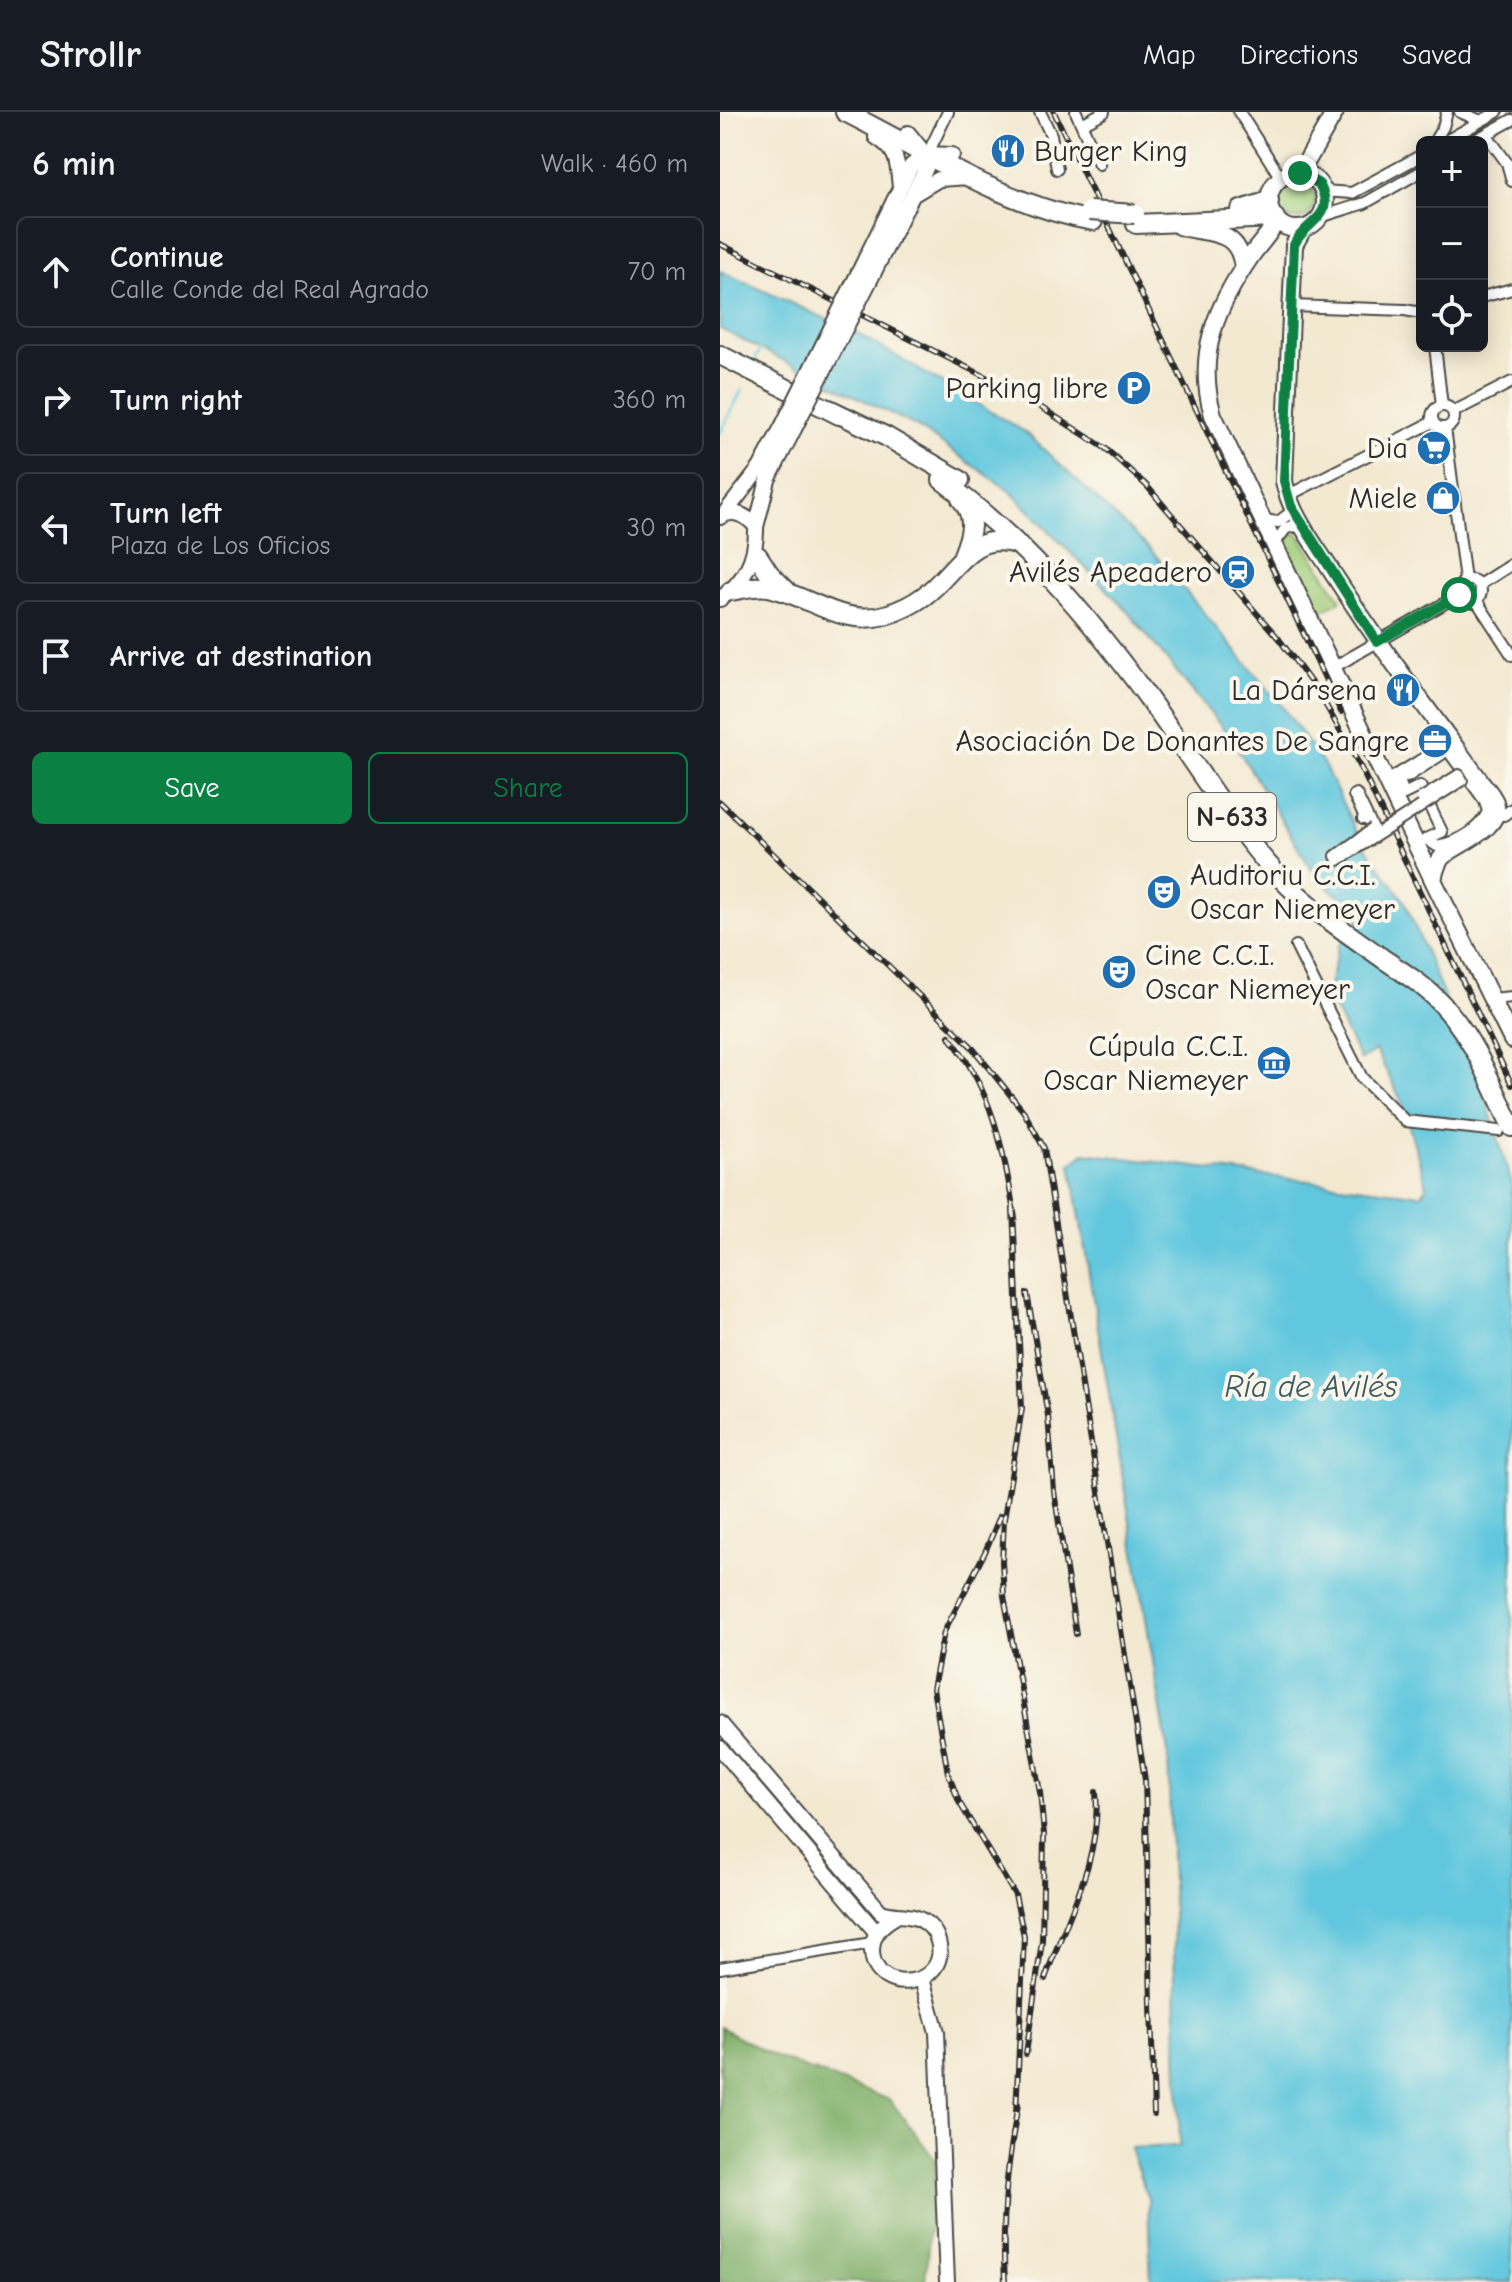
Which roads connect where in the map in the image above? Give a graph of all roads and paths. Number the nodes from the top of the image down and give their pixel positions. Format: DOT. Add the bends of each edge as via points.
graph roads {
  1 [pos="830,112"];
  2 [pos="845,112"];
  3 [pos="868,112"];
  4 [pos="948,112"];
  5 [pos="1040,112"];
  6 [pos="1076,112"];
  7 [pos="1104,112"];
  8 [pos="1239,112"];
  9 [pos="1335,112"];
  10 [pos="1447,112"];
  11 [pos="1460,112"];
  12 [pos="1497,112"];
  13 [pos="1512,120"];
  14 [pos="1481,121"];
  15 [pos="1082,124"];
  16 [pos="1486,134"];
  17 [pos="1438,136"];
  18 [pos="1455,136"];
  19 [pos="1482,136"];
  20 [pos="929,150"];
  21 [pos="1416,158"];
  22 [pos="1099,164"];
  23 [pos="1057,169"];
  24 [pos="1300,173"];
  25 [pos="1416,174"];
  26 [pos="972,177"];
  27 [pos="1281,178"];
  28 [pos="1512,181"];
  29 [pos="907,191"];
  30 [pos="1323,191"];
  31 [pos="1269,212"];
  32 [pos="1091,216"];
  33 [pos="1320,217"];
  34 [pos="1136,219"];
  35 [pos="1166,222"];
  36 [pos="1303,229"];
  37 [pos="1243,268"];
  38 [pos="1512,289"];
  39 [pos="1488,295"];
  40 [pos="1291,306"];
  41 [pos="1416,311"];
  42 [pos="1436,352"];
  43 [pos="720,355"];
  44 [pos="1512,382"];
  45 [pos="1442,406"];
  46 [pos="829,409"];
  47 [pos="1453,412"];
  48 [pos="1433,422"];
  49 [pos="788,428"];
  50 [pos="1445,428"];
  51 [pos="923,456"];
  52 [pos="942,480"];
  53 [pos="1289,501"];
  54 [pos="723,515"];
  55 [pos="992,519"];
  56 [pos="1263,520"];
  57 [pos="756,527"];
  58 [pos="1304,528"];
  59 [pos="978,536"];
  60 [pos="1274,544"];
  61 [pos="1019,545"];
  62 [pos="758,556"];
  63 [pos="1512,564"];
  64 [pos="1055,568"];
  65 [pos="1465,580"];
  66 [pos="1479,585"];
  67 [pos="789,593"];
  68 [pos="726,595"];
  69 [pos="1459,595"];
  70 [pos="1476,600"];
  71 [pos="1377,642"];
  72 [pos="1512,655"];
  73 [pos="1334,667"];
  74 [pos="1144,692"];
  75 [pos="1447,743"];
  76 [pos="1393,778"];
  77 [pos="1423,799"];
  78 [pos="1506,813"];
  79 [pos="1363,819"];
  80 [pos="1410,827"];
  81 [pos="1451,851"];
  82 [pos="1433,880"];
  83 [pos="1296,946"];
  84 [pos="1512,997"];
  85 [pos="1493,999"];
  86 [pos="1512,1039"];
  87 [pos="1505,1129"];
  88 [pos="720,1723"];
  89 [pos="720,1748"];
  90 [pos="895,1917"];
  91 [pos="874,1938"];
  92 [pos="720,1968"];
  93 [pos="922,1979"];
  94 [pos="947,2282"];
  1 -- 29 [label="street" via="889,144"];
  2 -- 20 [label="highway"];
  3 -- 20 [label="highway"];
  4 -- 20 [label="street"];
  5 -- 23 [label="street"];
  6 -- 15 [label="street"];
  7 -- 15 [label="street"];
  8 -- 27 [label="street"];
  9 -- 24 [label="main road"];
  10 -- 17 [label="street"];
  11 -- 14 [label="street"];
  12 -- 14 [label="street"];
  13 -- 16 [label="street"];
  14 -- 18 [label="street"];
  15 -- 22 [label="street"];
  16 -- 19 [label="street"];
  16 -- 28 [label="street" via="1507,163"];
  20 -- 26 [label="highway"];
  20 -- 29 [label="street" via="926,168"];
  20 -- 32 [label="highway" via="952,155 1042,199"];
  21 -- 30 [label="street" via="1352,193"];
  24 -- 27 [label="main road"];
  24 -- 30 [label="main road"];
  25 -- 33 [label="street" via="1365,203"];
  26 -- 29 [label="street" via="939,179"];
  26 -- 32 [label="highway" via="1047,210"];
  27 -- 31 [label="main road" via="1273,187"];
  29 -- 49 [label="street, bridge"];
  30 -- 33 [label="main road"];
  31 -- 34 [label="highway"];
  31 -- 35 [label="highway"];
  31 -- 36 [label="main road" via="1289,228"];
  31 -- 37 [label="main road"];
  32 -- 34 [label="highway"];
  33 -- 36 [label="main road"];
  34 -- 35 [label="highway"];
  35 -- 37 [label="main road" via="1232,240"];
  36 -- 40 [label="main road" via="1294,245"];
  37 -- 56 [label="main road" via="1210,331 1207,388 1213,415"];
  38 -- 39 [label="street"];
  40 -- 41 [label="street"];
  40 -- 53 [label="main road" via="1284,481"];
  42 -- 45 [label="street"];
  43 -- 46 [label="highway"];
  44 -- 47 [label="street"];
  45 -- 47 [label="street"];
  45 -- 48 [label="street" via="1433,412"];
  46 -- 51 [label="highway"];
  46 -- 52 [label="highway"];
  47 -- 50 [label="street" via="1453,424"];
  48 -- 50 [label="street"];
  48 -- 53 [label="street"];
  49 -- 54 [label="street"];
  49 -- 57 [label="street"];
  50 -- 65 [label="street"];
  51 -- 55 [label="highway" via="989,510"];
  51 -- 64 [label="highway" via="998,510"];
  52 -- 55 [label="highway"];
  52 -- 59 [label="highway" via="967,507"];
  53 -- 56 [label="street" via="1290,513 1278,522"];
  53 -- 58 [label="main road"];
  54 -- 57 [label="street" via="745,516"];
  55 -- 59 [label="highway"];
  55 -- 61 [label="highway"];
  55 -- 64 [label="highway" via="1003,522"];
  56 -- 60 [label="main road"];
  57 -- 68 [label="street" via="752,562"];
  58 -- 60 [label="street" via="1286,528"];
  58 -- 71 [label="main road"];
  59 -- 61 [label="highway"];
  59 -- 67 [label="highway" via="926,596 884,616 857,618"];
  60 -- 73 [label="main road"];
  61 -- 74 [label="highway" via="1080,610"];
  62 -- 67 [label="highway"];
  63 -- 66 [label="street"];
  64 -- 74 [label="highway"];
  65 -- 66 [label="street"];
  65 -- 69 [label="street"];
  66 -- 70 [label="street"];
  67 -- 68 [label="highway" via="764,586"];
  69 -- 70 [label="street" via="1468,602"];
  69 -- 71 [label="street"];
  70 -- 72 [label="street"];
  71 -- 73 [label="street"];
  71 -- 75 [label="main road"];
  73 -- 76 [label="main road"];
  74 -- 87 [label="highway, N-633" via="1286,885 1447,1009 1479,1059"];
  75 -- 76 [label="street"];
  75 -- 76 [label="street" via="1488,812 1455,843 1437,846 1426,839 1442,832 1420,786 1404,794"];
  75 -- 78 [label="main road"];
  76 -- 80 [label="main road"];
  77 -- 79 [label="street, bridge" via="1459,775 1462,780 1338,860 1336,856 1375,836 1356,794"];
  78 -- 81 [label="main road"];
  80 -- 81 [label="main road" via="1430,849"];
  80 -- 82 [label="main road"];
  81 -- 82 [label="main road" via="1438,864"];
  82 -- 85 [label="main road"];
  83 -- 87 [label="street" via="1362,1078 1405,1121"];
  84 -- 85 [label="street"];
  85 -- 86 [label="main road"];
  88 -- 90 [label="street" via="867,1898"];
  89 -- 91 [label="street"];
  90 -- 91 [label="street"];
  90 -- 93 [label="street" via="920,1919 937,1936 938,1960"];
  91 -- 92 [label="street"];
  91 -- 93 [label="street" via="872,1956 886,1977 910,1983"];
  93 -- 94 [label="street" via="937,2032"];
}
